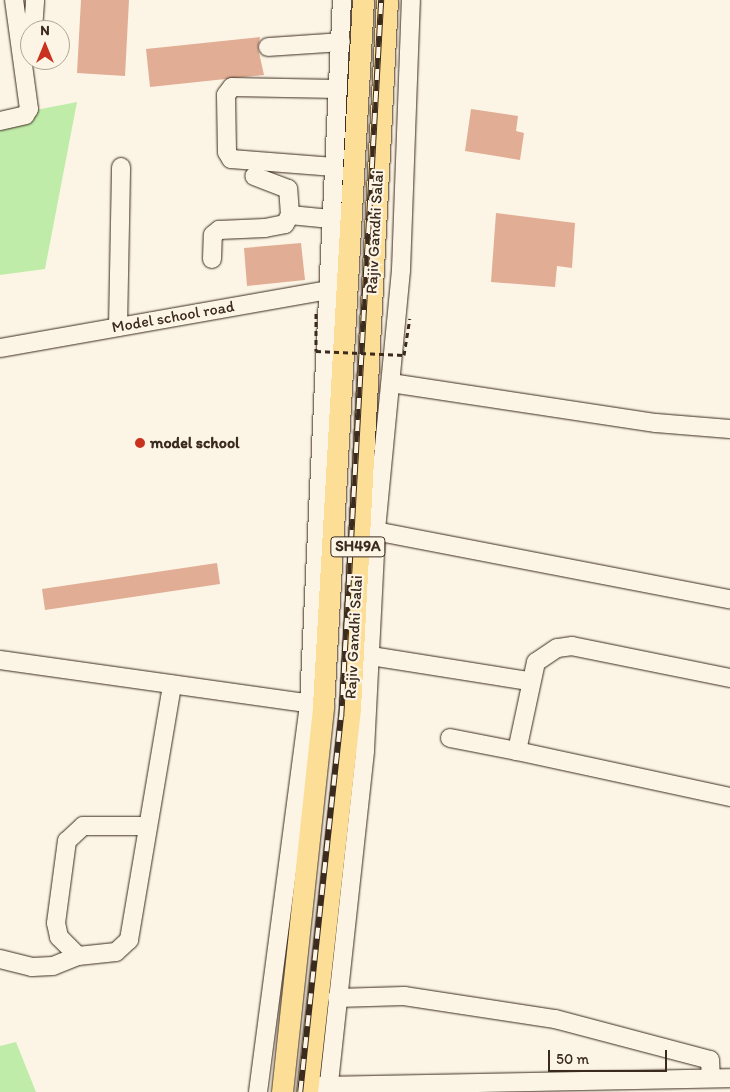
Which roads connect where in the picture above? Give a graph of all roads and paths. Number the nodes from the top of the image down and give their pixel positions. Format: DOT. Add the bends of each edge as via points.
graph roads {
  1 [pos="14,0"];
  2 [pos="35,0"];
  3 [pos="342,0"];
  4 [pos="362,0"];
  5 [pos="388,0"];
  6 [pos="411,0"];
  7 [pos="34,20"];
  8 [pos="341,42"];
  9 [pos="268,47"];
  10 [pos="29,70"];
  11 [pos="28,83"];
  12 [pos="338,89"];
  13 [pos="0,122"];
  14 [pos="121,167"];
  15 [pos="334,167"];
  16 [pos="254,176"];
  17 [pos="376,206"];
  18 [pos="404,206"];
  19 [pos="290,215"];
  20 [pos="331,219"];
  21 [pos="212,259"];
  22 [pos="337,288"];
  23 [pos="316,313"];
  24 [pos="410,318"];
  25 [pos="118,327"];
  26 [pos="0,348"];
  27 [pos="391,383"];
  28 [pos="730,429"];
  29 [pos="368,529"];
  30 [pos="730,600"];
  31 [pos="371,656"];
  32 [pos="0,660"];
  33 [pos="730,678"];
  34 [pos="529,681"];
  35 [pos="172,685"];
  36 [pos="316,705"];
  37 [pos="450,738"];
  38 [pos="517,751"];
  39 [pos="730,797"];
  40 [pos="148,826"];
  41 [pos="78,956"];
  42 [pos="0,959"];
  43 [pos="338,998"];
  44 [pos="711,1078"];
  45 [pos="730,1078"];
  46 [pos="413,1087"];
  47 [pos="328,1088"];
  48 [pos="307,1090"];
  49 [pos="258,1092"];
  50 [pos="282,1092"];
  1 -- 11 [label="street"];
  2 -- 7 [label="street"];
  3 -- 8 [label="street"];
  4 -- 22 [label="main road, Rajiv Gandhi Salai / SH49A"];
  5 -- 17 [label="main road, Rajiv Gandhi Salai / SH49A"];
  6 -- 18 [label="street"];
  8 -- 9 [label="street"];
  8 -- 12 [label="street"];
  10 -- 11 [label="street"];
  11 -- 13 [label="street" via="28,113"];
  12 -- 15 [label="street"];
  12 -- 15 [label="street" via="232,88 226,95 227,152 231,159"];
  14 -- 25 [label="street"];
  15 -- 20 [label="street"];
  16 -- 19 [label="street" via="288,189"];
  17 -- 18 [label="street"];
  17 -- 29 [label="main road, Rajiv Gandhi Salai / SH49A"];
  18 -- 27 [label="street"];
  19 -- 20 [label="street"];
  19 -- 21 [label="street" via="285,224 220,230 213,234"];
  20 -- 22 [label="street"];
  22 -- 25 [label="street, Model school road"];
  22 -- 36 [label="main road, Rajiv Gandhi Salai / SH49A"];
  23 -- 24 [label="path, bridge" via="316,351 326,352 404,355"];
  25 -- 26 [label="street, Model school road"];
  27 -- 28 [label="street" via="656,423"];
  27 -- 29 [label="street"];
  29 -- 30 [label="street"];
  29 -- 31 [label="street"];
  29 -- 48 [label="main road, Rajiv Gandhi Salai / SH49A"];
  31 -- 34 [label="street"];
  31 -- 43 [label="street"];
  32 -- 35 [label="street"];
  33 -- 34 [label="street" via="572,646 544,654"];
  34 -- 38 [label="street"];
  35 -- 36 [label="street"];
  35 -- 40 [label="street"];
  36 -- 49 [label="street"];
  36 -- 50 [label="main road, Rajiv Gandhi Salai / SH49A"];
  37 -- 38 [label="street"];
  38 -- 39 [label="street"];
  40 -- 41 [label="street" via="129,940 116,952"];
  40 -- 41 [label="street" via="83,826 67,841 56,923 60,937"];
  41 -- 42 [label="street" via="53,966 32,967"];
  43 -- 44 [label="street" via="404,996 554,1019 710,1060"];
  43 -- 47 [label="street"];
  44 -- 45 [label="street"];
  44 -- 46 [label="street"];
  46 -- 47 [label="street"];
  47 -- 48 [label="street"];
}
